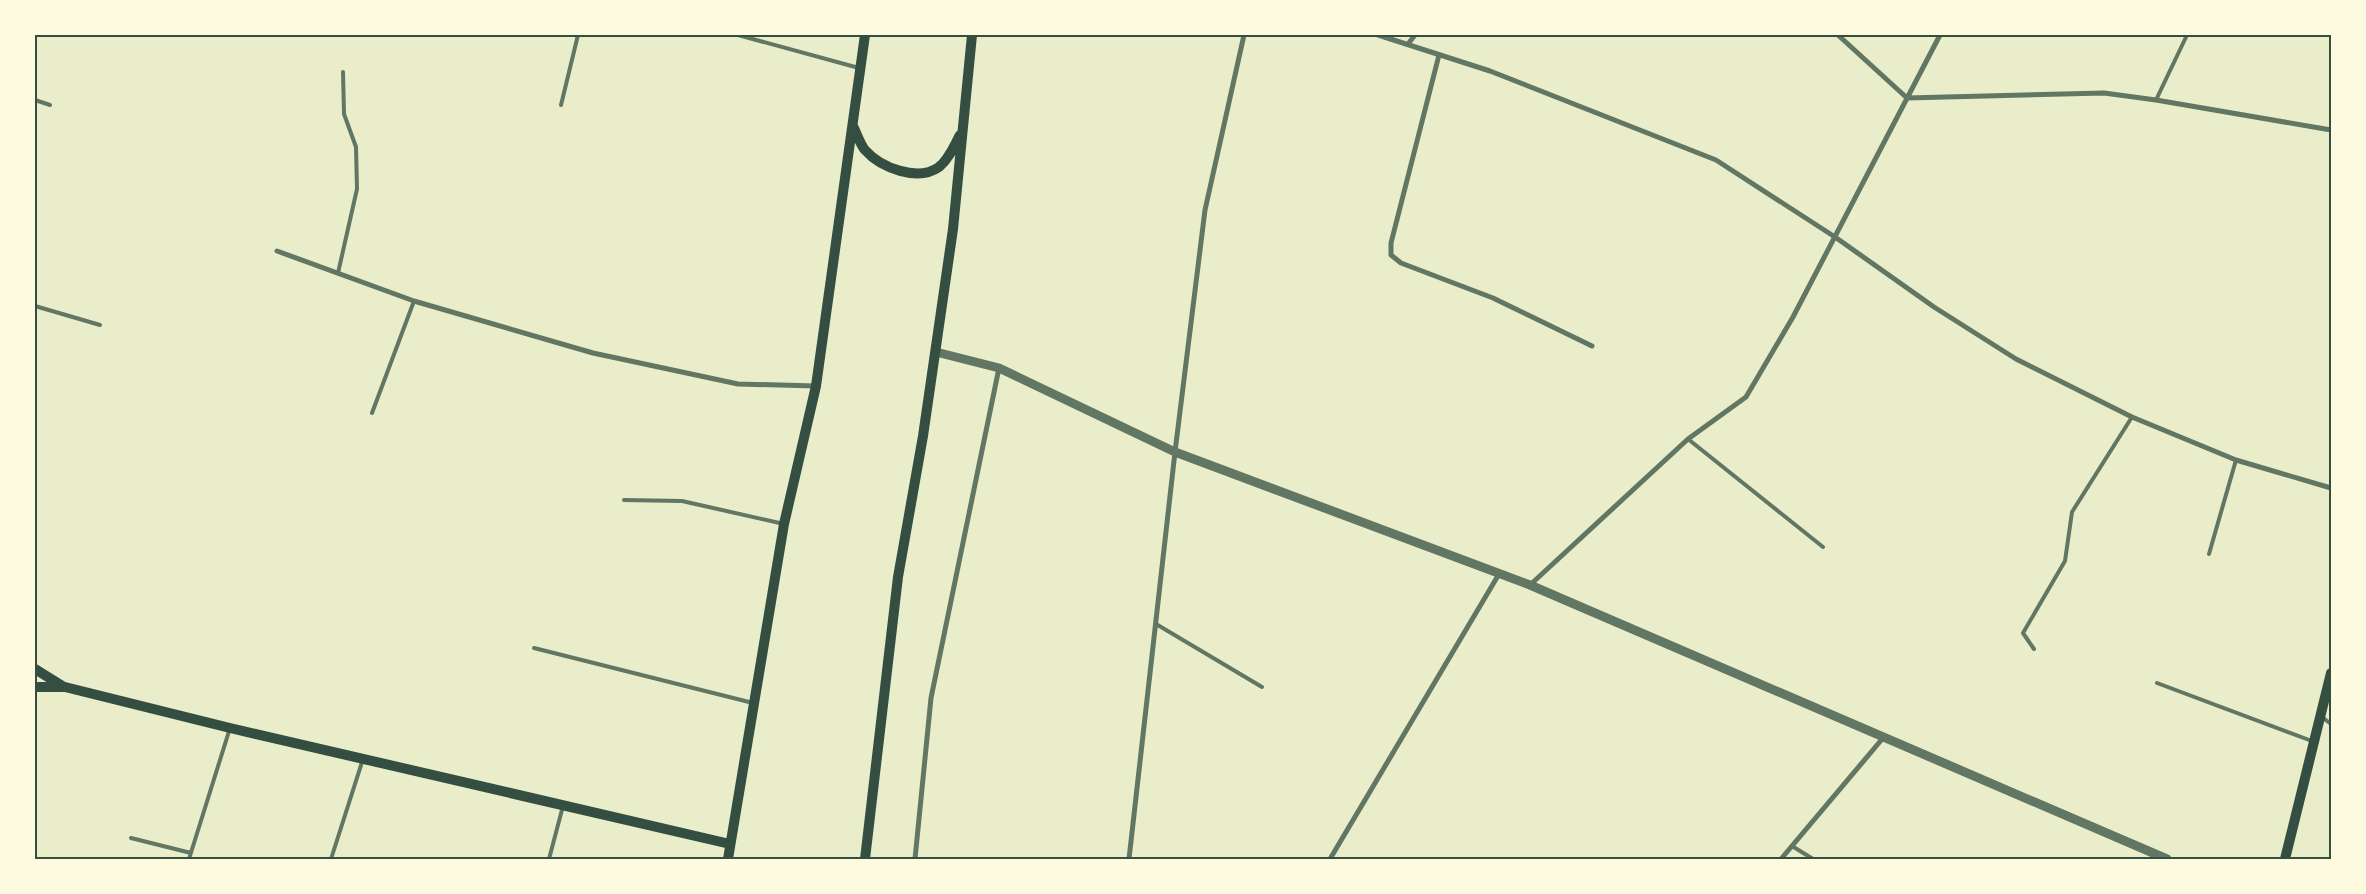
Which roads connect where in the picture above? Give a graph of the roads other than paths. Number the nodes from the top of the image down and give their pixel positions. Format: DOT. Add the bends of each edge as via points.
graph roads {
  1 [pos="578,35"];
  2 [pos="738,35"];
  3 [pos="866,35"];
  4 [pos="972,35"];
  5 [pos="1244,35"];
  6 [pos="1378,35"];
  7 [pos="1414,35"];
  8 [pos="1838,35"];
  9 [pos="1940,35"];
  10 [pos="2186,35"];
  11 [pos="1408,44"];
  12 [pos="1439,55"];
  13 [pos="861,68"];
  14 [pos="343,72"];
  15 [pos="1907,98"];
  16 [pos="35,100"];
  17 [pos="2156,100"];
  18 [pos="50,105"];
  19 [pos="561,105"];
  20 [pos="853,126"];
  21 [pos="963,128"];
  22 [pos="2331,130"];
  23 [pos="1835,237"];
  24 [pos="277,251"];
  25 [pos="338,273"];
  26 [pos="414,301"];
  27 [pos="35,306"];
  28 [pos="100,326"];
  29 [pos="1592,346"];
  30 [pos="936,352"];
  31 [pos="999,368"];
  32 [pos="816,386"];
  33 [pos="372,413"];
  34 [pos="2132,417"];
  35 [pos="1688,439"];
  36 [pos="1175,452"];
  37 [pos="2236,460"];
  38 [pos="2331,488"];
  39 [pos="624,500"];
  40 [pos="784,524"];
  41 [pos="1822,547"];
  42 [pos="2209,554"];
  43 [pos="1499,574"];
  44 [pos="1530,586"];
  45 [pos="1156,624"];
  46 [pos="534,648"];
  47 [pos="2034,650"];
  48 [pos="35,669"];
  49 [pos="2331,673"];
  50 [pos="2157,683"];
  51 [pos="35,687"];
  52 [pos="64,687"];
  53 [pos="1262,687"];
  54 [pos="753,703"];
  55 [pos="2320,716"];
  56 [pos="2331,724"];
  57 [pos="230,728"];
  58 [pos="1883,738"];
  59 [pos="2313,741"];
  60 [pos="363,759"];
  61 [pos="563,806"];
  62 [pos="132,838"];
  63 [pos="730,844"];
  64 [pos="1792,846"];
  65 [pos="191,853"];
  66 [pos="189,859"];
  67 [pos="331,859"];
  68 [pos="549,859"];
  69 [pos="728,859"];
  70 [pos="865,859"];
  71 [pos="915,859"];
  72 [pos="1129,859"];
  73 [pos="1330,859"];
  74 [pos="1781,859"];
  75 [pos="1813,859"];
  76 [pos="2167,859"];
  77 [pos="2285,859"];
  1 -- 19 [label="lane"];
  2 -- 13 [label="lane"];
  3 -- 13 [label="main road"];
  4 -- 21 [label="main road"];
  5 -- 36 [label="street" via="1205,210"];
  6 -- 11 [label="street"];
  7 -- 11 [label="street"];
  8 -- 15 [label="street"];
  9 -- 15 [label="street"];
  10 -- 17 [label="lane"];
  11 -- 12 [label="street"];
  12 -- 23 [label="street" via="1490,71 1716,160"];
  12 -- 29 [label="street" via="1391,243 1391,255 1400,263 1493,298"];
  13 -- 20 [label="main road"];
  14 -- 25 [label="lane" via="344,114 356,147 357,189"];
  15 -- 17 [label="street" via="2104,93"];
  15 -- 23 [label="street"];
  16 -- 18 [label="lane"];
  17 -- 22 [label="street"];
  20 -- 21 [label="main road" via="865,150 881,163 901,172 920,173 938,168"];
  20 -- 32 [label="main road"];
  21 -- 30 [label="main road" via="954,229"];
  23 -- 34 [label="street" via="1934,307 2016,359"];
  23 -- 35 [label="street" via="1794,317 1746,397"];
  24 -- 25 [label="street"];
  25 -- 26 [label="street"];
  26 -- 32 [label="street" via="612,357 738,384"];
  26 -- 33 [label="lane"];
  27 -- 28 [label="lane"];
  30 -- 31 [label="street"];
  30 -- 70 [label="main road" via="898,577"];
  31 -- 36 [label="street"];
  31 -- 71 [label="street" via="931,698"];
  32 -- 40 [label="main road"];
  34 -- 37 [label="street"];
  34 -- 47 [label="lane" via="2072,512 2065,560 2023,634"];
  35 -- 41 [label="lane"];
  35 -- 44 [label="street"];
  36 -- 43 [label="street"];
  36 -- 45 [label="street"];
  37 -- 38 [label="street"];
  37 -- 42 [label="lane"];
  39 -- 40 [label="lane" via="682,501"];
  40 -- 54 [label="main road"];
  43 -- 44 [label="street"];
  43 -- 73 [label="street"];
  44 -- 58 [label="street"];
  45 -- 53 [label="lane"];
  45 -- 72 [label="street"];
  46 -- 54 [label="lane"];
  48 -- 52 [label="main road"];
  49 -- 55 [label="main road"];
  50 -- 59 [label="lane"];
  51 -- 52 [label="main road"];
  52 -- 57 [label="main road"];
  54 -- 63 [label="main road"];
  55 -- 56 [label="lane"];
  55 -- 59 [label="main road"];
  57 -- 60 [label="main road"];
  57 -- 65 [label="lane"];
  58 -- 64 [label="street"];
  58 -- 76 [label="street"];
  59 -- 77 [label="main road"];
  60 -- 61 [label="main road"];
  60 -- 67 [label="lane"];
  61 -- 63 [label="main road"];
  61 -- 68 [label="lane"];
  62 -- 65 [label="lane"];
  63 -- 69 [label="main road"];
  64 -- 74 [label="street"];
  64 -- 75 [label="lane"];
  65 -- 66 [label="lane"];
}
